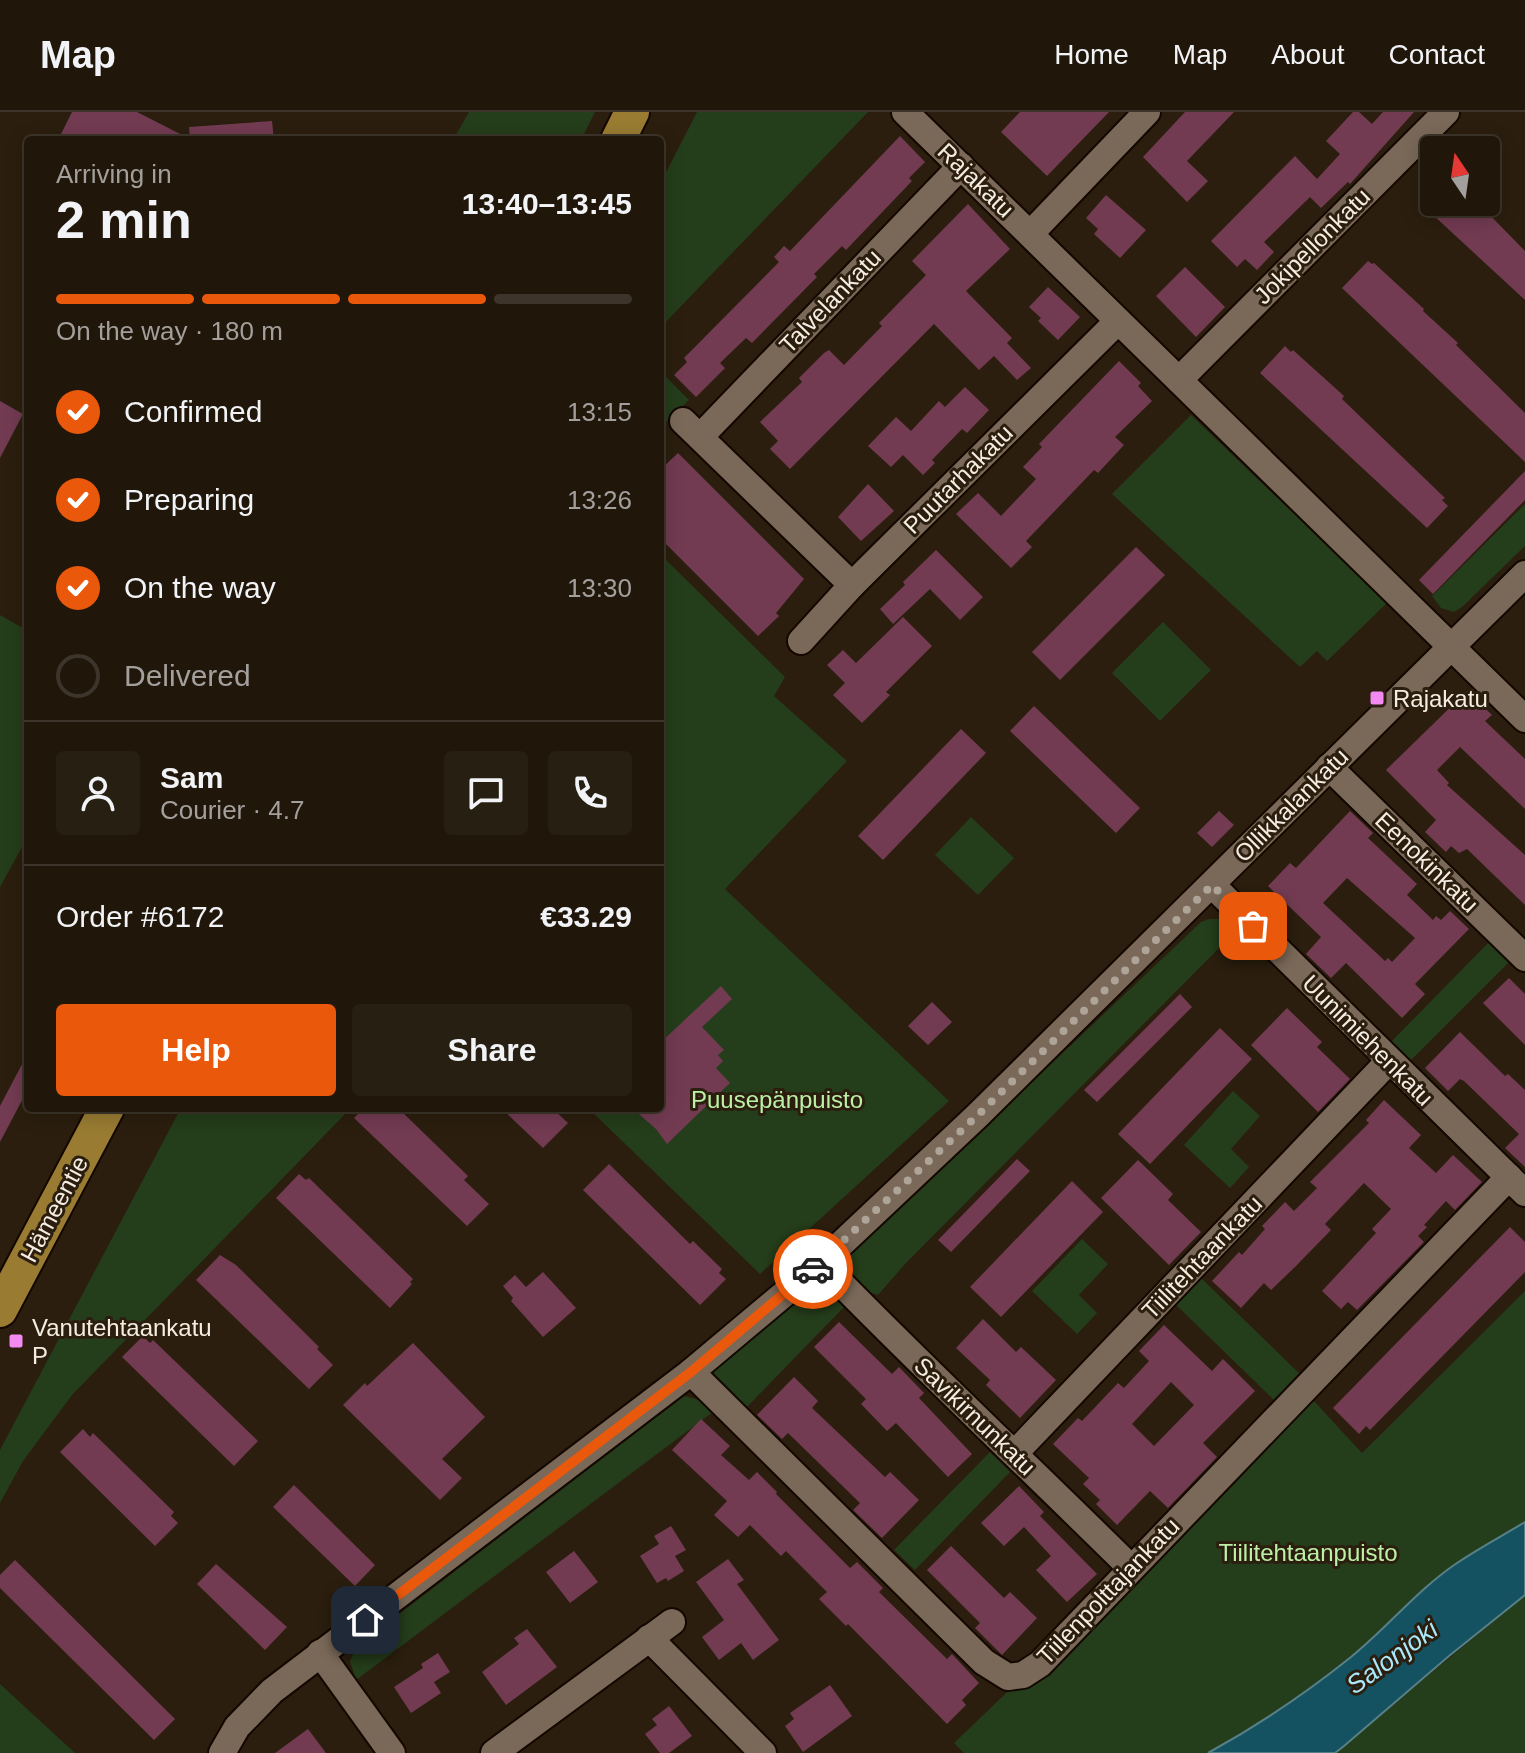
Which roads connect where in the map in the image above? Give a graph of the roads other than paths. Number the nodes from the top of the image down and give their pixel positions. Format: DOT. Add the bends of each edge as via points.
graph roads {
  1 [pos="632,112"];
  2 [pos="905,112"];
  3 [pos="1147,112"];
  4 [pos="1446,112"];
  5 [pos="620,136"];
  6 [pos="961,166"];
  7 [pos="1031,233"];
  8 [pos="1118,321"];
  9 [pos="1179,380"];
  10 [pos="1525,574"];
  11 [pos="852,585"];
  12 [pos="801,641"];
  13 [pos="1451,645"];
  14 [pos="1525,719"];
  15 [pos="1329,767"];
  16 [pos="1212,885"];
  17 [pos="1525,958"];
  18 [pos="1389,1061"];
  19 [pos="105,1112"];
  20 [pos="1517,1185"];
  21 [pos="821,1263"];
  22 [pos="0,1310"];
  23 [pos="691,1372"];
  24 [pos="1015,1453"];
  25 [pos="1131,1568"];
  26 [pos="672,1622"];
  27 [pos="649,1638"];
  28 [pos="320,1653"];
  29 [pos="222,1753"];
  30 [pos="392,1753"];
  31 [pos="494,1753"];
  32 [pos="763,1753"];
  1 -- 5 [label="main road"];
  2 -- 6 [label="street, Rajakatu"];
  3 -- 7 [label="street"];
  4 -- 9 [label="street, Jokipellonkatu"];
  6 -- 7 [label="street, Rajakatu"];
  6 -- 11 [label="street, Talvelankatu" via="692,429"];
  7 -- 8 [label="street, Rajakatu"];
  8 -- 9 [label="street, Rajakatu"];
  8 -- 11 [label="street, Puutarhakatu"];
  9 -- 13 [label="street, Rajakatu"];
  10 -- 13 [label="street, Ollikkalankatu"];
  11 -- 12 [label="street, Puutarhakatu"];
  13 -- 14 [label="street, Rajakatu"];
  13 -- 15 [label="street, Ollikkalankatu"];
  15 -- 16 [label="street, Ollikkalankatu"];
  15 -- 17 [label="street, Eenokinkatu"];
  16 -- 18 [label="street, Uunimiehenkatu"];
  16 -- 21 [label="street, Ollikkalankatu"];
  18 -- 20 [label="street, Uunimiehenkatu"];
  18 -- 24 [label="street, Tiilitehtaankatu"];
  19 -- 22 [label="main road, Hämeentie"];
  20 -- 25 [label="street, Tiilenpolttajankatu"];
  21 -- 23 [label="street, Ollikkalankatu"];
  21 -- 24 [label="street, Savikirnunkatu"];
  23 -- 25 [label="street, Tiilenpolttajankatu" via="995,1671 1008,1677 1040,1664"];
  23 -- 28 [label="street, Ollikkalankatu"];
  24 -- 25 [label="street, Savikirnunkatu"];
  26 -- 27 [label="street"];
  27 -- 31 [label="street"];
  27 -- 32 [label="street"];
  28 -- 29 [label="street, Ollikkalankatu" via="272,1691 237,1727"];
  28 -- 30 [label="street"];
}
